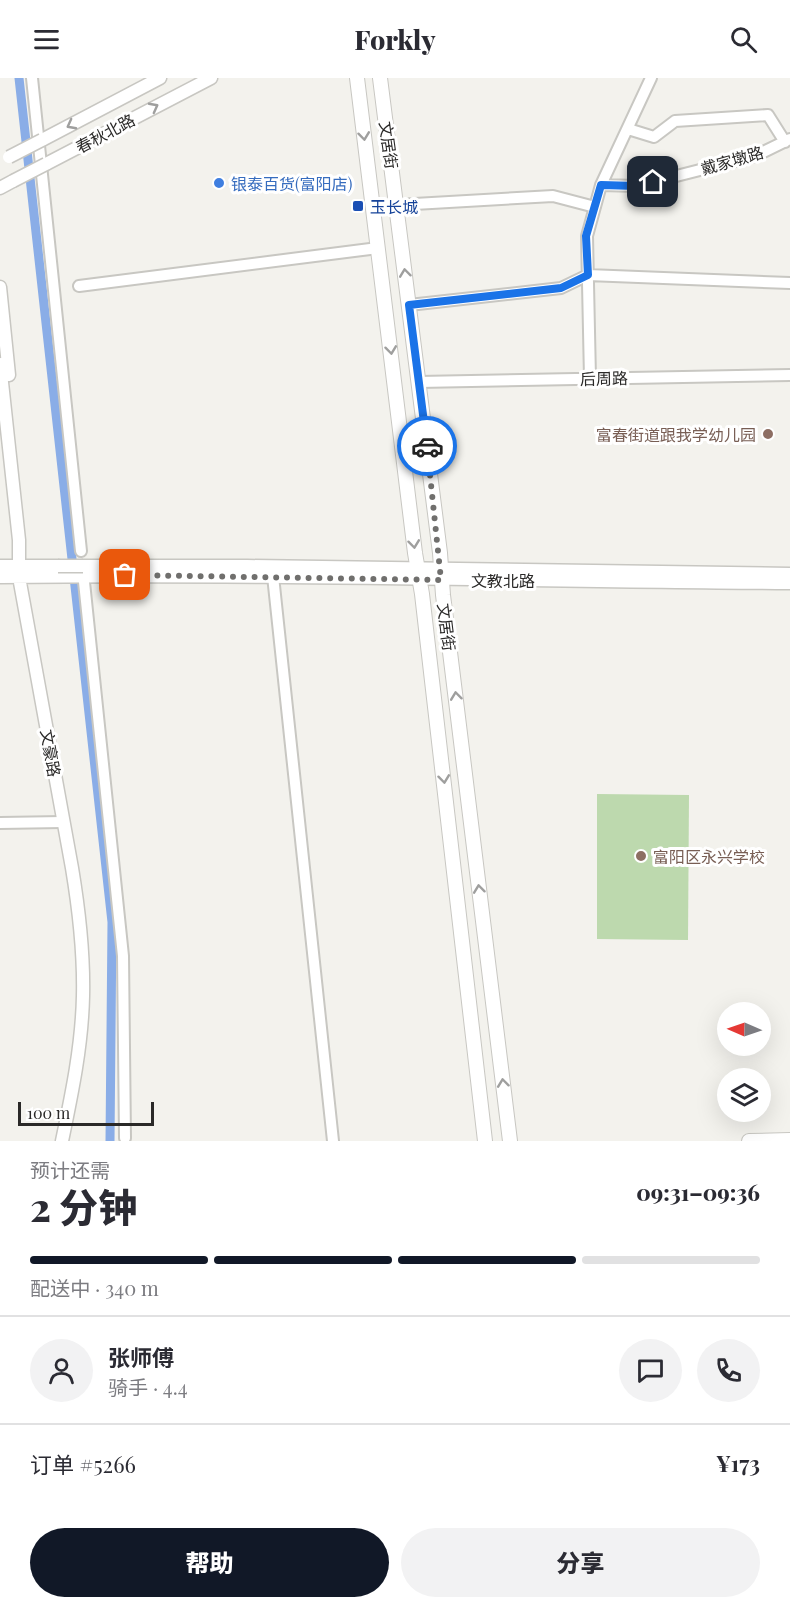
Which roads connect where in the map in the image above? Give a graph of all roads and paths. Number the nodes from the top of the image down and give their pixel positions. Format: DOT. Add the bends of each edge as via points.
graph roads {
  1 [pos="32,78"];
  2 [pos="160,78"];
  3 [pos="211,78"];
  4 [pos="357,78"];
  5 [pos="380,78"];
  6 [pos="651,78"];
  7 [pos="628,129"];
  8 [pos="788,140"];
  9 [pos="5,160"];
  10 [pos="601,185"];
  11 [pos="0,188"];
  12 [pos="397,205"];
  13 [pos="595,207"];
  14 [pos="378,248"];
  15 [pos="588,275"];
  16 [pos="790,283"];
  17 [pos="79,285"];
  18 [pos="0,287"];
  19 [pos="409,305"];
  20 [pos="0,364"];
  21 [pos="790,375"];
  22 [pos="590,378"];
  23 [pos="419,382"];
  24 [pos="81,551"];
  25 [pos="0,566"];
  26 [pos="23,571"];
  27 [pos="84,574"];
  28 [pos="419,574"];
  29 [pos="790,574"];
  30 [pos="441,575"];
  31 [pos="273,576"];
  32 [pos="0,577"];
  33 [pos="790,583"];
  34 [pos="63,822"];
  35 [pos="0,823"];
  36 [pos="125,1138"];
  37 [pos="62,1141"];
  38 [pos="333,1141"];
  39 [pos="486,1141"];
  40 [pos="510,1141"];
  41 [pos="749,1141"];
  42 [pos="787,1141"];
  1 -- 24 [label="street"];
  2 -- 9 [label="street, 春秋北路, one-way, bridge"];
  11 -- 3 [label="street, 春秋北路, one-way, bridge"];
  4 -- 14 [label="main road, 文居街, one-way"];
  5 -- 12 [label="main road, 文居街"];
  6 -- 7 [label="street"];
  7 -- 8 [label="street" via="654,137 675,121 768,115"];
  7 -- 10 [label="street"];
  8 -- 10 [label="street, 戴家墩路" via="756,156 637,186"];
  10 -- 13 [label="street"];
  12 -- 13 [label="street" via="553,196"];
  19 -- 12 [label="main road, 文居街, one-way"];
  13 -- 15 [label="street" via="586,236"];
  14 -- 17 [label="street"];
  14 -- 28 [label="main road, 文居街, one-way"];
  15 -- 16 [label="street"];
  15 -- 19 [label="street" via="561,288"];
  15 -- 22 [label="street"];
  18 -- 26 [label="street, 文豪路" via="26,540"];
  19 -- 23 [label="main road, 文居街"];
  20 -- 26 [label="street, 文豪路"];
  21 -- 22 [label="street, 后周路"];
  22 -- 23 [label="street, 后周路"];
  23 -- 30 [label="main road, 文居街"];
  25 -- 26 [label="street, 文教北路"];
  26 -- 27 [label="street, 文教北路, bridge"];
  26 -- 32 [label="street, 文教北路"];
  26 -- 34 [label="street, 文豪路"];
  27 -- 28 [label="street, 文教北路"];
  27 -- 31 [label="street, 文教北路"];
  27 -- 36 [label="street" via="123,956"];
  28 -- 30 [label="street, 文教北路"];
  28 -- 31 [label="street, 文教北路"];
  28 -- 39 [label="main road, 文居街, one-way"];
  29 -- 30 [label="street, 文教北路"];
  30 -- 33 [label="street, 文教北路"];
  40 -- 30 [label="main road, 文居街, one-way"];
  31 -- 38 [label="street"];
  34 -- 35 [label="street"];
  34 -- 37 [label="street, 文豪路" via="79,912 83,997 74,1080"];
  41 -- 42 [label="main road"];
}
